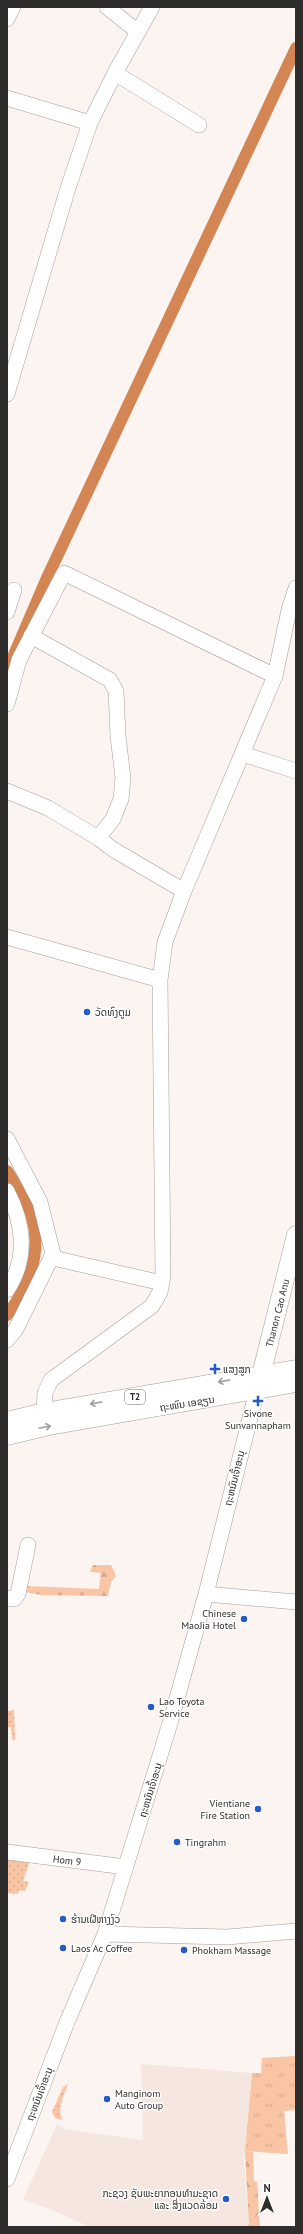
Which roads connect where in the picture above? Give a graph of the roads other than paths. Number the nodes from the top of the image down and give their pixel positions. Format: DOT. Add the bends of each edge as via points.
graph roads {
  1 [pos="13,7"];
  2 [pos="107,7"];
  3 [pos="152,7"];
  4 [pos="7,19"];
  5 [pos="138,32"];
  6 [pos="115,73"];
  7 [pos="7,98"];
  8 [pos="90,123"];
  9 [pos="199,125"];
  10 [pos="7,394"];
  11 [pos="296,588"];
  12 [pos="14,590"];
  13 [pos="7,612"];
  14 [pos="31,636"];
  15 [pos="275,676"];
  16 [pos="7,704"];
  17 [pos="243,754"];
  18 [pos="296,771"];
  19 [pos="7,791"];
  20 [pos="98,838"];
  21 [pos="184,891"];
  22 [pos="7,937"];
  23 [pos="160,980"];
  24 [pos="7,1139"];
  25 [pos="7,1191"];
  26 [pos="296,1235"];
  27 [pos="53,1258"];
  28 [pos="162,1284"];
  29 [pos="7,1290"];
  30 [pos="7,1340"];
  31 [pos="296,1369"];
  32 [pos="260,1382"];
  33 [pos="296,1383"];
  34 [pos="44,1412"];
  35 [pos="7,1421"];
  36 [pos="7,1436"];
  37 [pos="28,1545"];
  38 [pos="206,1594"];
  39 [pos="7,1598"];
  40 [pos="296,1602"];
  41 [pos="7,1852"];
  42 [pos="126,1867"];
  43 [pos="296,1931"];
  44 [pos="105,1934"];
  45 [pos="12,2149"];
  46 [pos="7,2179"];
  1 -- 4 [label="street"];
  2 -- 5 [label="street"];
  3 -- 5 [label="street"];
  5 -- 6 [label="street"];
  6 -- 8 [label="street"];
  6 -- 9 [label="street"];
  7 -- 8 [label="street"];
  8 -- 10 [label="street" via="68,188"];
  11 -- 15 [label="street"];
  12 -- 13 [label="street"];
  14 -- 15 [label="street" via="64,573"];
  14 -- 16 [label="street" via="19,660"];
  14 -- 20 [label="street" via="110,680 116,691 123,778 121,799 113,819"];
  15 -- 17 [label="street"];
  17 -- 18 [label="street"];
  17 -- 21 [label="street"];
  19 -- 20 [label="street" via="48,808"];
  20 -- 21 [label="street"];
  21 -- 23 [label="street" via="165,942"];
  22 -- 23 [label="street"];
  23 -- 28 [label="street"];
  24 -- 27 [label="street" via="40,1202"];
  25 -- 29 [label="street" via="16,1212 22,1242 18,1271"];
  26 -- 32 [label="main road, Thanon Cao Anu"];
  27 -- 28 [label="street"];
  27 -- 30 [label="street" via="16,1329"];
  28 -- 34 [label="street" via="152,1306 51,1380 45,1392"];
  31 -- 32 [label="main road, ຖະໜົນ ເອຊຽນ / T2"];
  32 -- 33 [label="main road, ຖະໜົນ ເອຊຽນ / T2"];
  32 -- 34 [label="main road, ຖະໜົນ ເອຊຽນ / T2, one-way"];
  36 -- 32 [label="main road, ຖະໜົນ ເອຊຽນ / T2, one-way"];
  32 -- 38 [label="street, ຖະຫນົນເຈົ້າອະນຸ"];
  34 -- 35 [label="main road, ຖະໜົນ ເອຊຽນ / T2"];
  37 -- 39 [label="street" via="18,1594 14,1599"];
  38 -- 40 [label="street"];
  38 -- 42 [label="street, ຖະຫນົນເຈົ້າອະນຸ"];
  41 -- 42 [label="street, Hom 9"];
  42 -- 44 [label="street, ຖະຫນົນເຈົ້າອະນຸ"];
  43 -- 44 [label="street" via="226,1937"];
  44 -- 45 [label="street, ຖະຫນົນເຈົ້າອະນຸ"];
  45 -- 46 [label="street, ຖະຫນົນເຈົ້າອະນຸ"];
}
